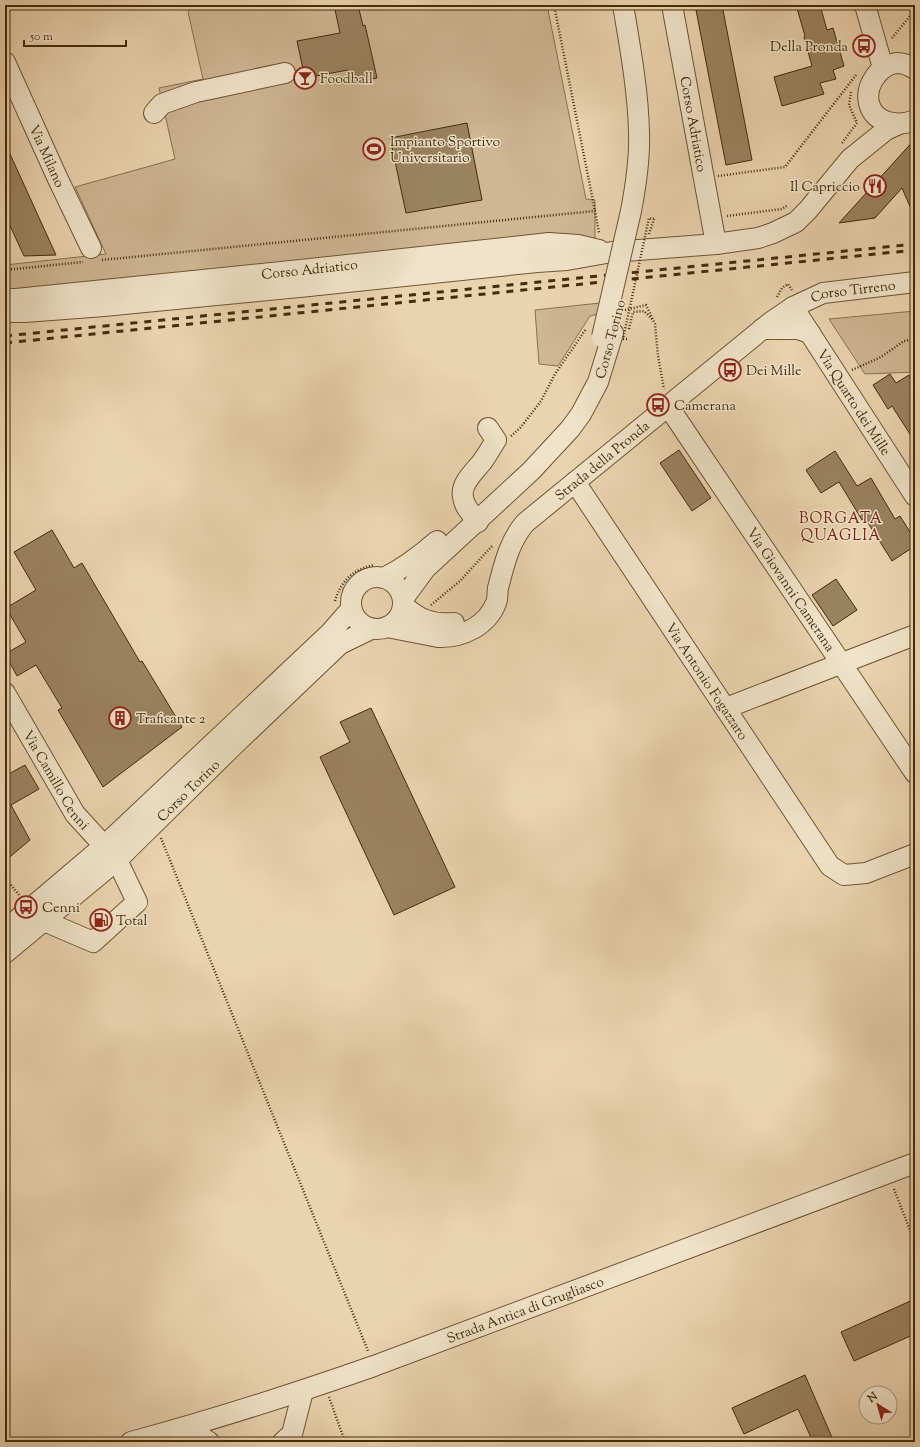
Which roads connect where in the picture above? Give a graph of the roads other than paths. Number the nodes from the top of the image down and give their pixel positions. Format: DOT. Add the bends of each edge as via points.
graph roads {
  1 [pos="623,5"];
  2 [pos="634,5"];
  3 [pos="672,5"];
  4 [pos="865,5"];
  5 [pos="881,60"];
  6 [pos="5,62"];
  7 [pos="913,66"];
  8 [pos="285,73"];
  9 [pos="869,104"];
  10 [pos="154,113"];
  11 [pos="907,122"];
  12 [pos="844,153"];
  13 [pos="642,214"];
  14 [pos="716,244"];
  15 [pos="92,257"];
  16 [pos="310,278"];
  17 [pos="915,282"];
  18 [pos="5,298"];
  19 [pos="793,307"];
  20 [pos="5,312"];
  21 [pos="762,329"];
  22 [pos="810,333"];
  23 [pos="608,334"];
  24 [pos="668,406"];
  25 [pos="488,428"];
  26 [pos="575,482"];
  27 [pos="915,496"];
  28 [pos="474,517"];
  29 [pos="384,578"];
  30 [pos="498,590"];
  31 [pos="403,602"];
  32 [pos="351,609"];
  33 [pos="379,628"];
  34 [pos="915,635"];
  35 [pos="842,663"];
  36 [pos="5,693"];
  37 [pos="726,708"];
  38 [pos="915,773"];
  39 [pos="111,853"];
  40 [pos="915,854"];
  41 [pos="44,921"];
  42 [pos="5,930"];
  43 [pos="5,953"];
  44 [pos="915,1163"];
  45 [pos="303,1391"];
  46 [pos="186,1428"];
  47 [pos="131,1442"];
  48 [pos="209,1442"];
  49 [pos="283,1442"];
  1 -- 13 [label="street, Corso Torino" via="638,104 638,169"];
  2 -- 13 [label="street, Corso Torino" via="649,114 650,142"];
  3 -- 14 [label="street, Corso Adriatico"];
  4 -- 5 [label="street"];
  5 -- 7 [label="street" via="891,65 898,63"];
  5 -- 9 [label="street" via="870,83"];
  6 -- 15 [label="street, Via Milano"];
  8 -- 10 [label="street" via="196,92 162,104"];
  9 -- 11 [label="street" via="886,122"];
  9 -- 12 [label="street" via="867,123 857,141"];
  11 -- 12 [label="street" via="886,130"];
  12 -- 14 [label="street, Corso Adriatico" via="808,210 796,222 758,238"];
  13 -- 23 [label="street, Corso Torino, bridge"];
  13 -- 23 [label="street, Corso Torino" via="618,312"];
  14 -- 16 [label="street, Corso Adriatico" via="606,245 567,260"];
  16 -- 18 [label="street, Corso Adriatico"];
  16 -- 20 [label="street, Corso Adriatico" via="104,306"];
  17 -- 19 [label="street, Corso Tirreno" via="823,293"];
  19 -- 21 [label="street, Strada della Pronda"];
  19 -- 22 [label="street, Via Quarto dei Mille"];
  21 -- 22 [label="street" via="798,329"];
  21 -- 24 [label="street, Strada della Pronda"];
  22 -- 27 [label="street, Via Quarto dei Mille"];
  23 -- 28 [label="street, Corso Torino" via="584,389 564,420"];
  24 -- 26 [label="street, Strada della Pronda"];
  24 -- 35 [label="street, Via Giovanni Camerana"];
  25 -- 28 [label="street" via="496,440 462,490 463,498"];
  26 -- 30 [label="street, Strada della Pronda" via="516,533"];
  26 -- 37 [label="street, Via Antonio Fogazzaro"];
  28 -- 29 [label="street, Corso Torino" via="398,571"];
  28 -- 31 [label="street, Corso Torino" via="425,569"];
  29 -- 31 [label="street" via="397,586"];
  29 -- 32 [label="street, Corso Torino" via="366,579 358,584 352,593"];
  30 -- 31 [label="street, Strada della Pronda" via="479,611 468,618 445,624 412,614"];
  30 -- 33 [label="street, Strada della Pronda" via="496,603 489,614 475,628 462,634 447,638"];
  31 -- 33 [label="street, Corso Torino" via="401,615 395,622"];
  32 -- 33 [label="street" via="356,620 363,626"];
  32 -- 39 [label="street, Corso Torino"];
  33 -- 39 [label="street, Corso Torino" via="340,644 155,823"];
  34 -- 35 [label="street"];
  35 -- 37 [label="street"];
  35 -- 38 [label="street, Via Giovanni Camerana"];
  36 -- 39 [label="street, Via Camillo Cenni" via="75,814"];
  37 -- 40 [label="street, Via Antonio Fogazzaro" via="830,866 844,875 866,873"];
  39 -- 41 [label="street, Corso Torino"];
  39 -- 41 [label="street, Via Camillo Cenni" via="137,902 93,942"];
  39 -- 42 [label="street, Corso Torino"];
  41 -- 43 [label="street, Corso Torino"];
  44 -- 45 [label="street, Strada Antica di Grugliasco"];
  45 -- 46 [label="street, Strada Antica di Grugliasco"];
  45 -- 49 [label="street" via="292,1434"];
  46 -- 47 [label="street, Strada Antica di Grugliasco"];
  46 -- 48 [label="street"];
}
